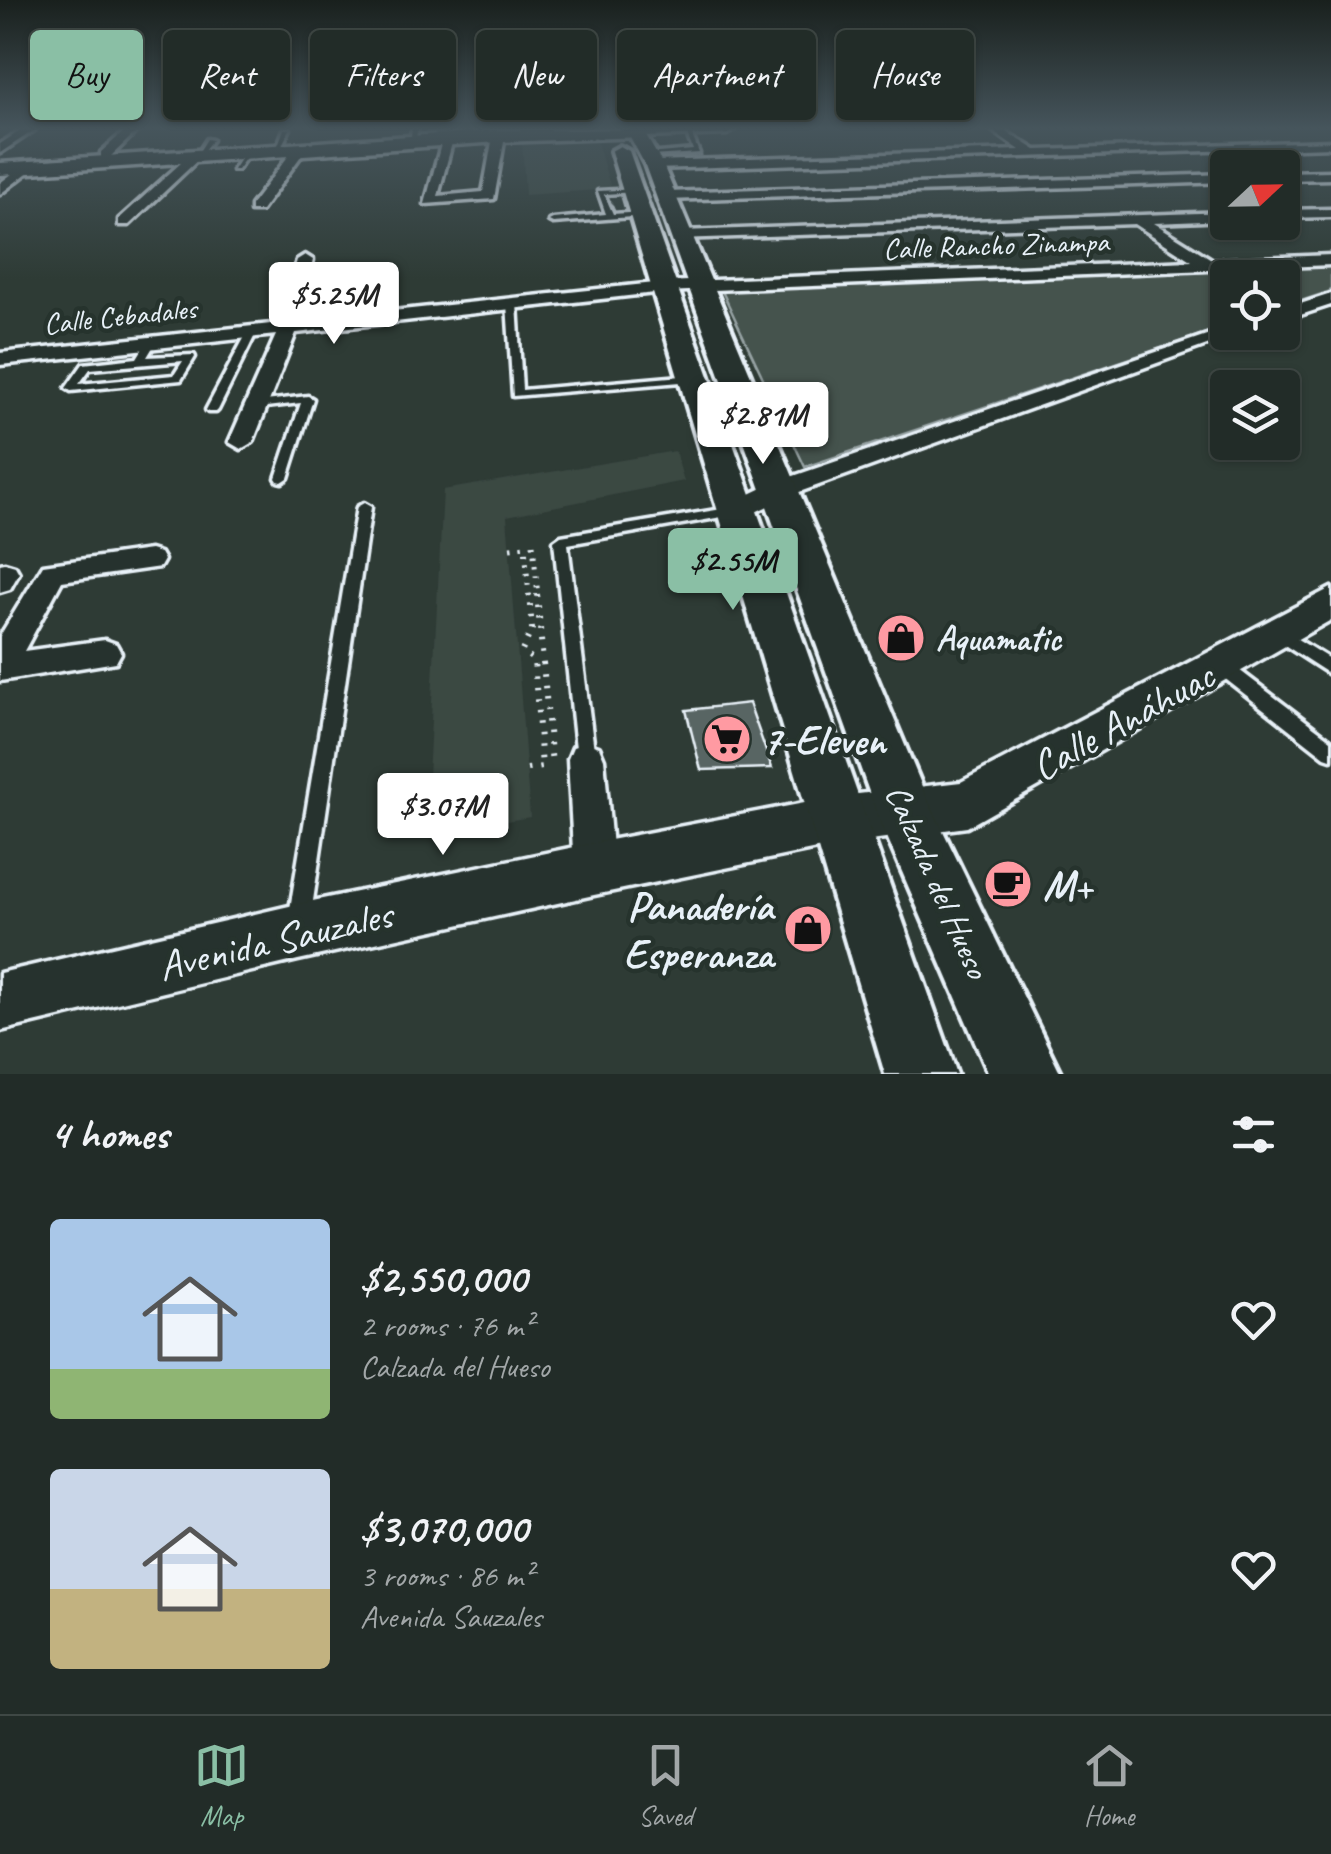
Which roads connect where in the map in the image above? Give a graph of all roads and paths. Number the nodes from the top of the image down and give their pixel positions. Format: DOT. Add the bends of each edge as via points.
graph roads {
  1 [pos="170,179"];
  2 [pos="270,179"];
  3 [pos="445,179"];
  4 [pos="484,179"];
  5 [pos="627,179"];
  6 [pos="641,179"];
  7 [pos="715,179"];
  8 [pos="926,179"];
  9 [pos="1076,179"];
  10 [pos="1195,179"];
  11 [pos="1082,183"];
  12 [pos="256,208"];
  13 [pos="1331,212"];
  14 [pos="1300,213"];
  15 [pos="1210,217"];
  16 [pos="1139,219"];
  17 [pos="553,221"];
  18 [pos="124,222"];
  19 [pos="305,260"];
  20 [pos="1331,260"];
  21 [pos="1208,264"];
  22 [pos="675,283"];
  23 [pos="565,292"];
  24 [pos="1331,299"];
  25 [pos="512,303"];
  26 [pos="1300,310"];
  27 [pos="290,321"];
  28 [pos="252,331"];
  29 [pos="1210,340"];
  30 [pos="151,342"];
  31 [pos="0,343"];
  32 [pos="0,359"];
  33 [pos="140,362"];
  34 [pos="694,378"];
  35 [pos="257,405"];
  36 [pos="212,410"];
  37 [pos="241,442"];
  38 [pos="282,478"];
  39 [pos="782,489"];
  40 [pos="364,507"];
  41 [pos="738,510"];
  42 [pos="533,545"];
  43 [pos="510,548"];
  44 [pos="150,560"];
  45 [pos="1331,602"];
  46 [pos="1278,632"];
  47 [pos="104,652"];
  48 [pos="1220,665"];
  49 [pos="0,666"];
  50 [pos="1331,668"];
  51 [pos="1331,751"];
  52 [pos="567,763"];
  53 [pos="542,767"];
  54 [pos="527,770"];
  55 [pos="904,812"];
  56 [pos="841,820"];
  57 [pos="594,869"];
  58 [pos="298,932"];
  59 [pos="0,1002"];
  60 [pos="921,1074"];
  61 [pos="1025,1074"];
  1 -- 18 [label="street"];
  2 -- 12 [label="street"];
  3 -- 4 [label="street" via="430,201 489,196"];
  5 -- 17 [label="lane"];
  6 -- 22 [label="main road, Calzada del Hueso"];
  7 -- 16 [label="street"];
  8 -- 11 [label="street"];
  9 -- 11 [label="street"];
  10 -- 11 [label="street"];
  11 -- 16 [label="street"];
  13 -- 14 [label="street"];
  15 -- 16 [label="street"];
  16 -- 21 [label="street"];
  19 -- 27 [label="street"];
  20 -- 21 [label="street, Calle Rancho Zinampa"];
  21 -- 22 [label="street, Calle Rancho Zinampa"];
  22 -- 23 [label="street, Calle Cebadales"];
  22 -- 34 [label="main road, Calzada del Hueso"];
  22 -- 39 [label="main road, Calzada del Hueso"];
  23 -- 25 [label="street, Calle Cebadales"];
  23 -- 27 [label="street"];
  24 -- 26 [label="street"];
  25 -- 27 [label="street, Calle Cebadales"];
  25 -- 34 [label="lane" via="517,394"];
  27 -- 28 [label="street, Calle Cebadales"];
  27 -- 31 [label="street"];
  27 -- 35 [label="street"];
  28 -- 30 [label="street, Calle Cebadales"];
  28 -- 36 [label="lane"];
  29 -- 39 [label="street"];
  30 -- 32 [label="street, Calle Cebadales"];
  30 -- 33 [label="lane"];
  33 -- 33 [label="lane" via="190,356 176,378 71,388 87,366"];
  34 -- 41 [label="main road, Calzada del Hueso"];
  35 -- 37 [label="street"];
  35 -- 38 [label="lane" via="308,399"];
  39 -- 41 [label="street"];
  39 -- 55 [label="main road, Calzada del Hueso"];
  40 -- 58 [label="lane"];
  41 -- 52 [label="lane" via="561,541"];
  41 -- 56 [label="main road, Calzada del Hueso"];
  42 -- 43 [label="path"];
  42 -- 52 [label="path"];
  42 -- 53 [label="path" via="532,629 522,651 534,660"];
  44 -- 49 [label="street" via="52,572"];
  45 -- 46 [label="street, Calle Anáhuac"];
  46 -- 48 [label="street, Calle Anáhuac"];
  46 -- 50 [label="lane"];
  47 -- 49 [label="street"];
  48 -- 51 [label="lane"];
  48 -- 55 [label="street, Calle Anáhuac" via="966,804"];
  52 -- 53 [label="path"];
  52 -- 57 [label="street"];
  53 -- 54 [label="path"];
  55 -- 56 [label="street, Avenida Sauzales"];
  55 -- 61 [label="main road, Calzada del Hueso"];
  56 -- 57 [label="street, Avenida Sauzales"];
  56 -- 60 [label="main road, Calzada del Hueso"];
  57 -- 58 [label="street, Avenida Sauzales"];
  58 -- 59 [label="street, Avenida Sauzales"];
}
